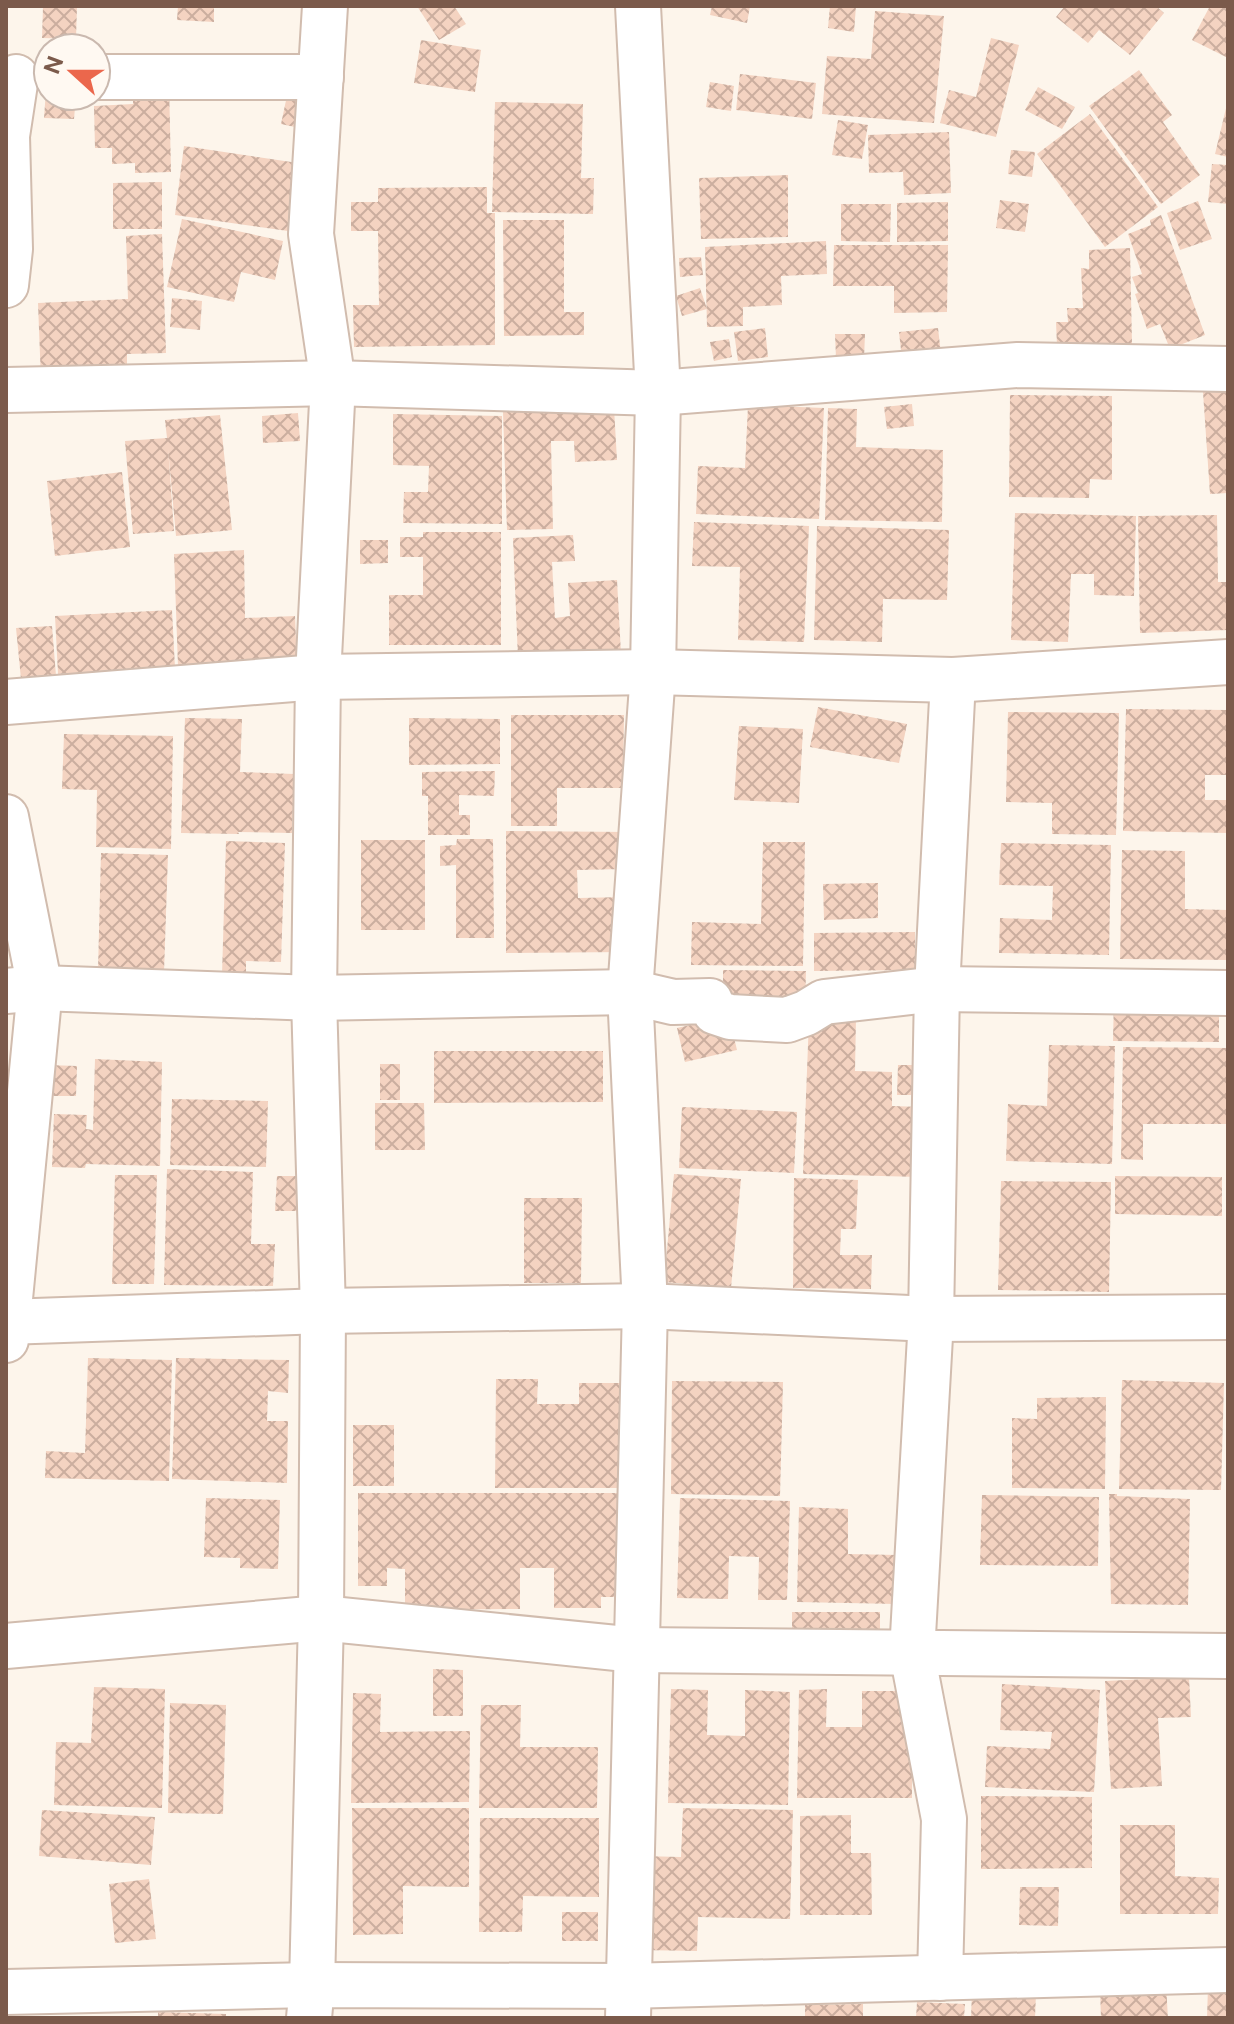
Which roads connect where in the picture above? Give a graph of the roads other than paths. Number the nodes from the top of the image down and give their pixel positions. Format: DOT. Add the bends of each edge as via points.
graph roads {
  1 [pos="325,6"];
  2 [pos="638,6"];
  3 [pos="23,76"];
  4 [pos="112,77"];
  5 [pos="321,77"];
  6 [pos="6,285"];
  7 [pos="1228,369"];
  8 [pos="333,383"];
  9 [pos="6,390"];
  10 [pos="658,393"];
  11 [pos="1228,662"];
  12 [pos="653,672"];
  13 [pos="318,677"];
  14 [pos="953,680"];
  15 [pos="6,702"];
  16 [pos="6,817"];
  17 [pos="23,989"];
  18 [pos="937,989"];
  19 [pos="630,992"];
  20 [pos="1228,993"];
  21 [pos="314,998"];
  22 [pos="645,1306"];
  23 [pos="323,1311"];
  24 [pos="1228,1317"];
  25 [pos="931,1319"];
  26 [pos="6,1322"];
  27 [pos="6,1340"];
  28 [pos="321,1618"];
  29 [pos="6,1646"];
  30 [pos="636,1650"];
  31 [pos="912,1653"];
  32 [pos="1228,1656"];
  33 [pos="1228,1970"];
  34 [pos="940,1978"];
  35 [pos="6,1992"];
  36 [pos="310,2002"];
  37 [pos="628,2002"];
  1 -- 5 [label="street"];
  2 -- 10 [label="street"];
  3 -- 6 [label="street" via="7,136"];
  4 -- 5 [label="street"];
  5 -- 8 [label="street" via="311,234"];
  7 -- 10 [label="street" via="1018,365"];
  8 -- 9 [label="street"];
  8 -- 10 [label="street"];
  8 -- 13 [label="street"];
  10 -- 12 [label="street"];
  11 -- 14 [label="street"];
  12 -- 13 [label="street"];
  12 -- 14 [label="street"];
  12 -- 19 [label="street"];
  13 -- 15 [label="street"];
  13 -- 21 [label="street"];
  14 -- 18 [label="street"];
  16 -- 17 [label="street"];
  17 -- 21 [label="street"];
  17 -- 26 [label="street"];
  18 -- 19 [label="street" via="824,1002 787,1020 730,1017 715,1012 710,1001 673,1002"];
  18 -- 20 [label="street"];
  18 -- 25 [label="street"];
  19 -- 21 [label="street"];
  19 -- 22 [label="street"];
  21 -- 23 [label="street"];
  22 -- 23 [label="street"];
  22 -- 25 [label="street"];
  22 -- 30 [label="street"];
  23 -- 26 [label="street"];
  23 -- 28 [label="street"];
  24 -- 25 [label="street"];
  25 -- 31 [label="street"];
  26 -- 27 [label="street"];
  28 -- 29 [label="street"];
  28 -- 30 [label="street"];
  28 -- 36 [label="street"];
  30 -- 31 [label="street"];
  30 -- 37 [label="street"];
  31 -- 32 [label="street"];
  31 -- 34 [label="street" via="944,1819"];
  33 -- 34 [label="street"];
  34 -- 37 [label="street"];
  35 -- 36 [label="street"];
  36 -- 37 [label="street"];
}
